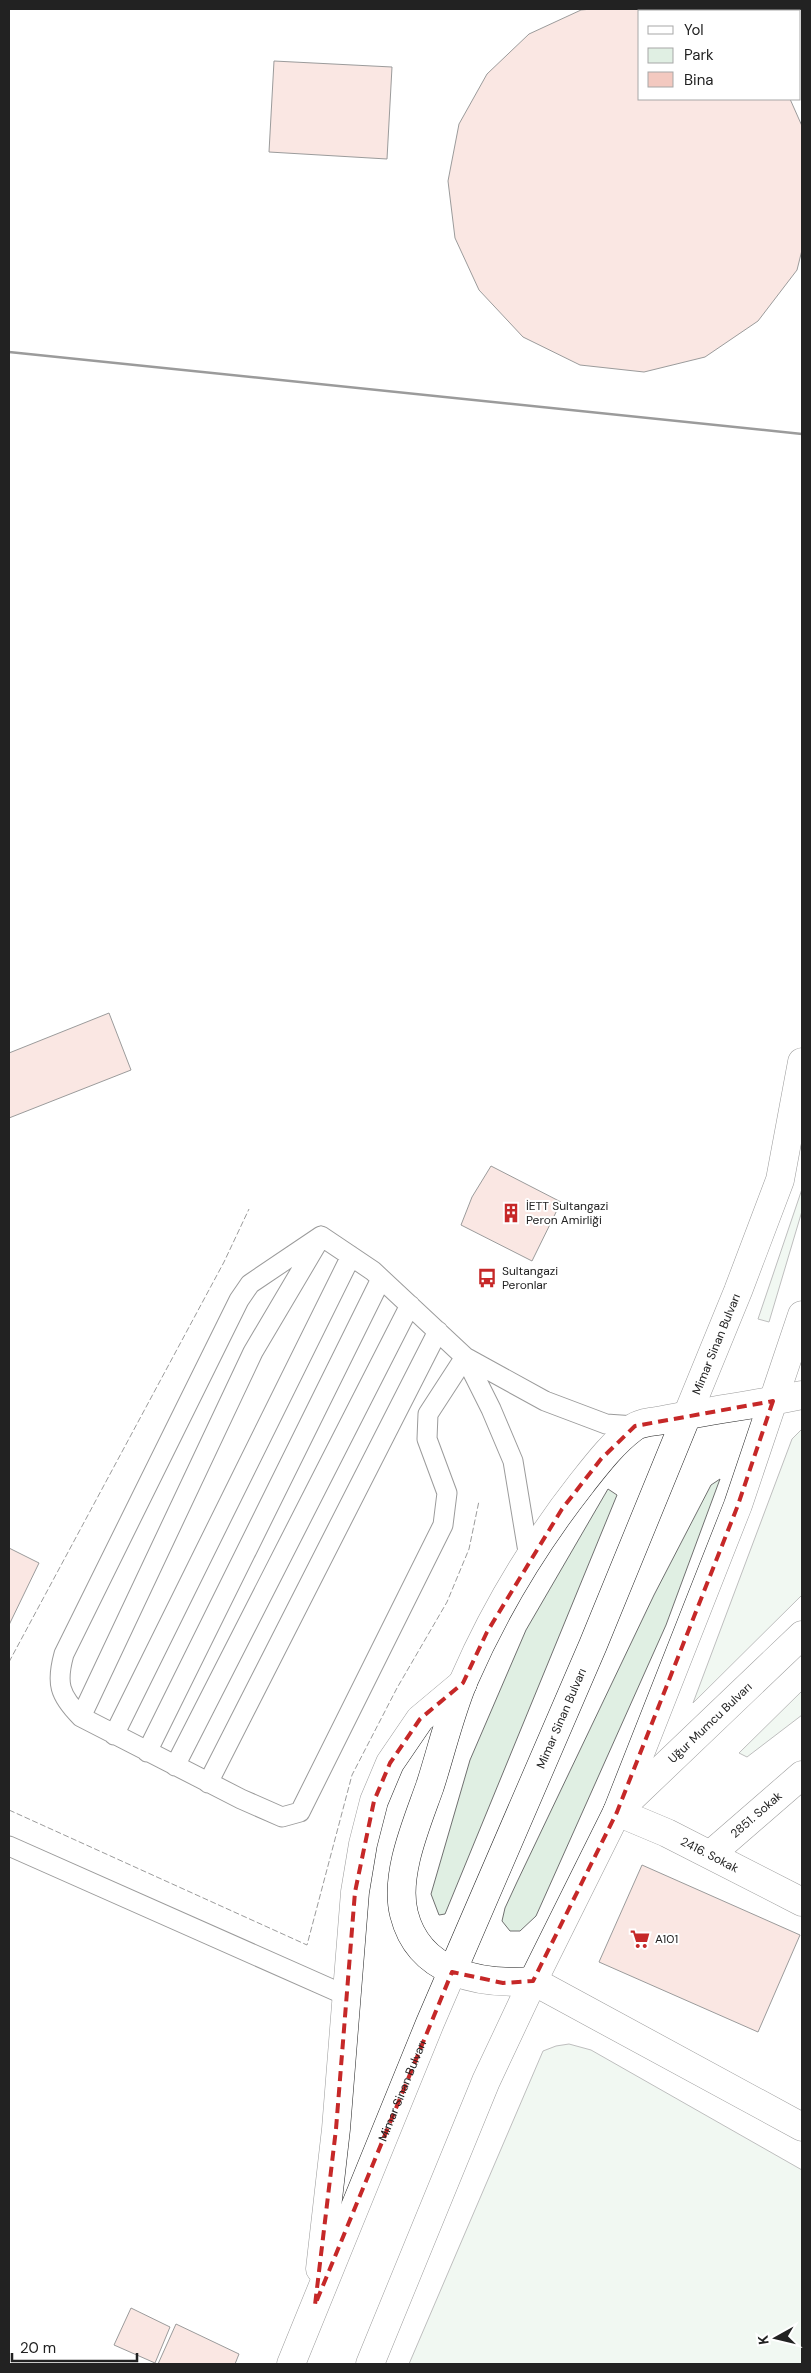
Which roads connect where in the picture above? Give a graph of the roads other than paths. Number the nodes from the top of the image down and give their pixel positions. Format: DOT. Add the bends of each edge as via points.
graph roads {
  1 [pos="802,1062"];
  2 [pos="321,1236"];
  3 [pos="351,1256"];
  4 [pos="381,1279"];
  5 [pos="410,1305"];
  6 [pos="802,1315"];
  7 [pos="438,1331"];
  8 [pos="465,1358"];
  9 [pos="802,1395"];
  10 [pos="773,1401"];
  11 [pos="687,1414"];
  12 [pos="635,1426"];
  13 [pos="529,1558"];
  14 [pos="802,1635"];
  15 [pos="463,1683"];
  16 [pos="81,1717"];
  17 [pos="114,1734"];
  18 [pos="147,1752"];
  19 [pos="175,1766"];
  20 [pos="802,1775"];
  21 [pos="208,1783"];
  22 [pos="618,1812"];
  23 [pos="9,1846"];
  24 [pos="711,1854"];
  25 [pos="802,1902"];
  26 [pos="452,1972"];
  27 [pos="533,1980"];
  28 [pos="345,1995"];
  29 [pos="802,2127"];
  30 [pos="315,2305"];
  31 [pos="291,2364"];
  32 [pos="370,2364"];
  1 -- 11 [label="main road, Mimar Sinan Bulvarı" via="780,1180"];
  2 -- 3 [label="lane"];
  2 -- 16 [label="lane" via="253,1352"];
  2 -- 16 [label="lane" via="250,1284 239,1300 64,1654 59,1684 67,1703"];
  3 -- 4 [label="lane"];
  3 -- 17 [label="lane"];
  4 -- 5 [label="lane"];
  4 -- 18 [label="lane"];
  5 -- 7 [label="lane"];
  5 -- 19 [label="lane"];
  6 -- 10 [label="main road"];
  7 -- 8 [label="lane"];
  7 -- 21 [label="lane"];
  8 -- 12 [label="lane" via="545,1401 606,1424"];
  8 -- 13 [label="lane" via="492,1409 513,1461"];
  8 -- 21 [label="lane" via="428,1414 427,1439 447,1493 443,1525 300,1812 282,1817"];
  9 -- 10 [label="main road"];
  10 -- 11 [label="main road"];
  10 -- 22 [label="main road" via="738,1505"];
  11 -- 12 [label="main road"];
  11 -- 26 [label="main road, Mimar Sinan Bulvarı" via="593,1645"];
  12 -- 13 [label="main road" via="601,1459"];
  13 -- 15 [label="main road" via="487,1632"];
  14 -- 22 [label="main road, Uğur Mumcu Bulvarı"];
  15 -- 26 [label="main road" via="415,1828 404,1870 401,1898 412,1936 423,1952"];
  15 -- 28 [label="main road" via="420,1718 390,1763 374,1801 355,1892"];
  16 -- 17 [label="lane"];
  17 -- 18 [label="lane"];
  18 -- 19 [label="lane"];
  19 -- 21 [label="lane"];
  20 -- 24 [label="main road, 2851. Sokak"];
  22 -- 24 [label="main road, 2416. Sokak"];
  22 -- 27 [label="main road"];
  23 -- 28 [label="lane"];
  24 -- 25 [label="main road, 2416. Sokak"];
  26 -- 27 [label="main road" via="504,1983"];
  26 -- 30 [label="main road, Mimar Sinan Bulvarı"];
  27 -- 29 [label="main road"];
  27 -- 32 [label="main road" via="486,2082"];
  28 -- 30 [label="main road" via="336,2129"];
  30 -- 31 [label="main road, Mimar Sinan Bulvarı"];
}
